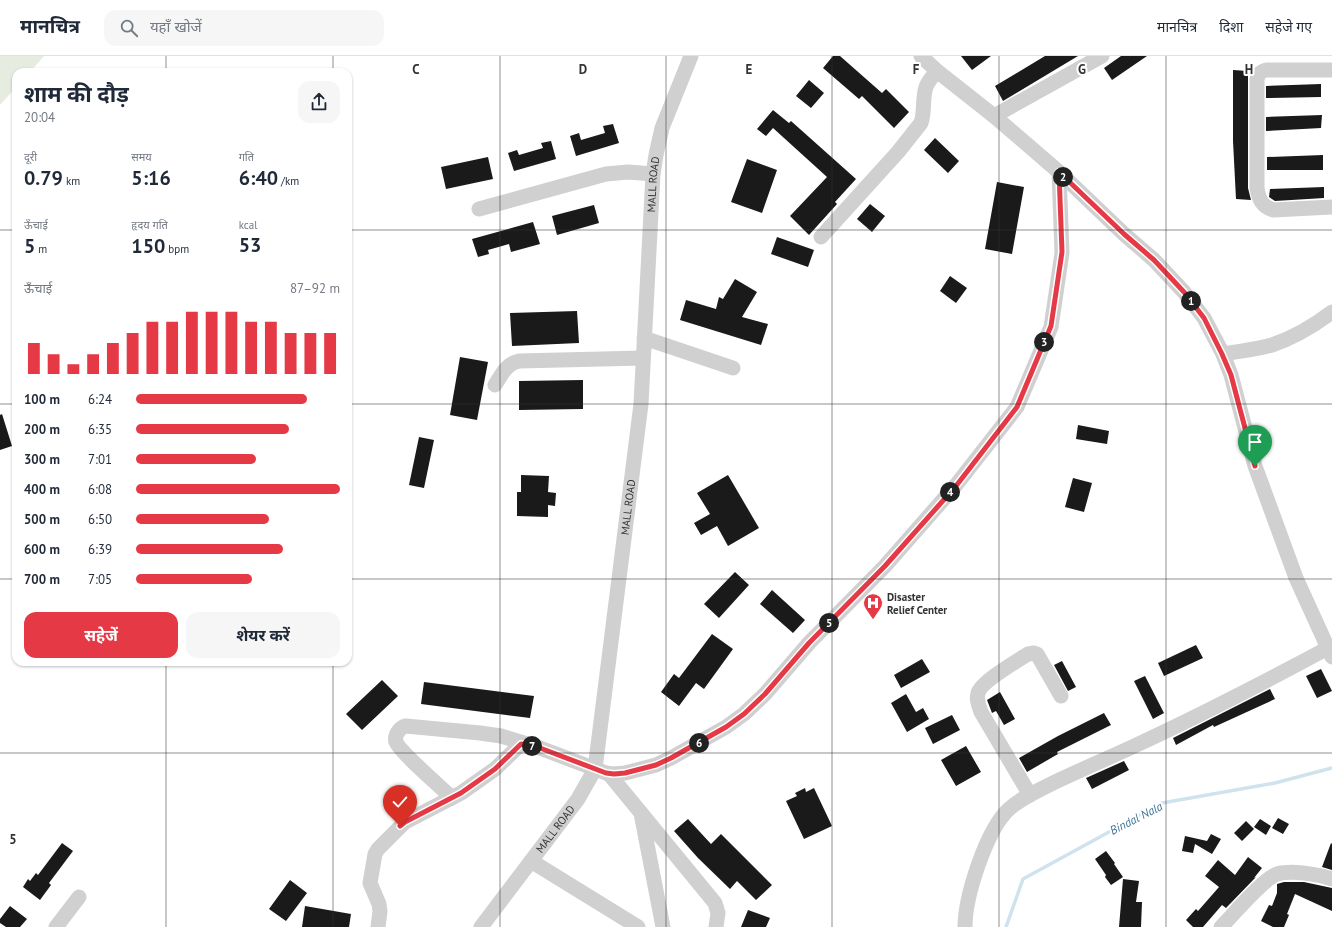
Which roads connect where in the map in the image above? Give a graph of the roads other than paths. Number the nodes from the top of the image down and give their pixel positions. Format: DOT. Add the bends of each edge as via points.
graph roads {
  1 [pos="691,56"];
  2 [pos="921,56"];
  3 [pos="1102,56"];
  4 [pos="1332,70"];
  5 [pos="936,71"];
  6 [pos="994,116"];
  7 [pos="1059,172"];
  8 [pos="654,174"];
  9 [pos="1332,208"];
  10 [pos="479,209"];
  11 [pos="821,237"];
  12 [pos="1332,312"];
  13 [pos="644,338"];
  14 [pos="1222,354"];
  15 [pos="643,358"];
  16 [pos="733,368"];
  17 [pos="495,385"];
  18 [pos="1330,652"];
  19 [pos="1061,696"];
  20 [pos="521,744"];
  21 [pos="602,771"];
  22 [pos="1030,795"];
  23 [pos="452,798"];
  24 [pos="640,812"];
  25 [pos="531,861"];
  26 [pos="1332,879"];
  27 [pos="79,897"];
  28 [pos="56,927"];
  29 [pos="378,927"];
  30 [pos="481,927"];
  31 [pos="638,927"];
  32 [pos="663,927"];
  33 [pos="716,927"];
  34 [pos="965,927"];
  35 [pos="1221,927"];
  1 -- 8 [label="street, MALL ROAD" via="662,128"];
  2 -- 5 [label="street"];
  3 -- 6 [label="street"];
  4 -- 9 [label="street" via="1266,70 1258,74 1257,188 1262,203 1273,210"];
  5 -- 6 [label="street"];
  5 -- 11 [label="street" via="927,86 921,122 898,152"];
  6 -- 7 [label="street"];
  7 -- 14 [label="street" via="1154,260 1184,292 1204,318"];
  7 -- 21 [label="street" via="1062,252 1051,326 1017,407 956,486 885,566 744,714 726,727 656,765 625,773"];
  8 -- 10 [label="street" via="606,174"];
  8 -- 13 [label="street, MALL ROAD"];
  12 -- 14 [label="street" via="1322,320 1272,345"];
  13 -- 15 [label="street, MALL ROAD"];
  13 -- 16 [label="street"];
  14 -- 18 [label="street" via="1231,375 1255,466 1296,578"];
  15 -- 17 [label="street" via="519,361 512,363"];
  15 -- 21 [label="street, MALL ROAD" via="641,404"];
  18 -- 22 [label="street"];
  19 -- 22 [label="street" via="1037,654 1034,653 1028,654 990,680 978,694 981,712"];
  20 -- 21 [label="street" via="540,748"];
  20 -- 23 [label="street" via="495,769"];
  20 -- 23 [label="street" via="501,736 480,733 406,726 400,728 396,737 397,743"];
  21 -- 24 [label="street"];
  21 -- 25 [label="street, MALL ROAD"];
  22 -- 34 [label="street" via="1008,810 994,829 975,872"];
  23 -- 29 [label="street" via="405,822 375,854 370,886 379,904"];
  24 -- 32 [label="street"];
  24 -- 33 [label="street" via="715,903 718,913"];
  25 -- 30 [label="street, MALL ROAD"];
  25 -- 31 [label="street"];
  26 -- 35 [label="street" via="1315,874 1276,874 1258,888"];
  27 -- 28 [label="street"];
}
